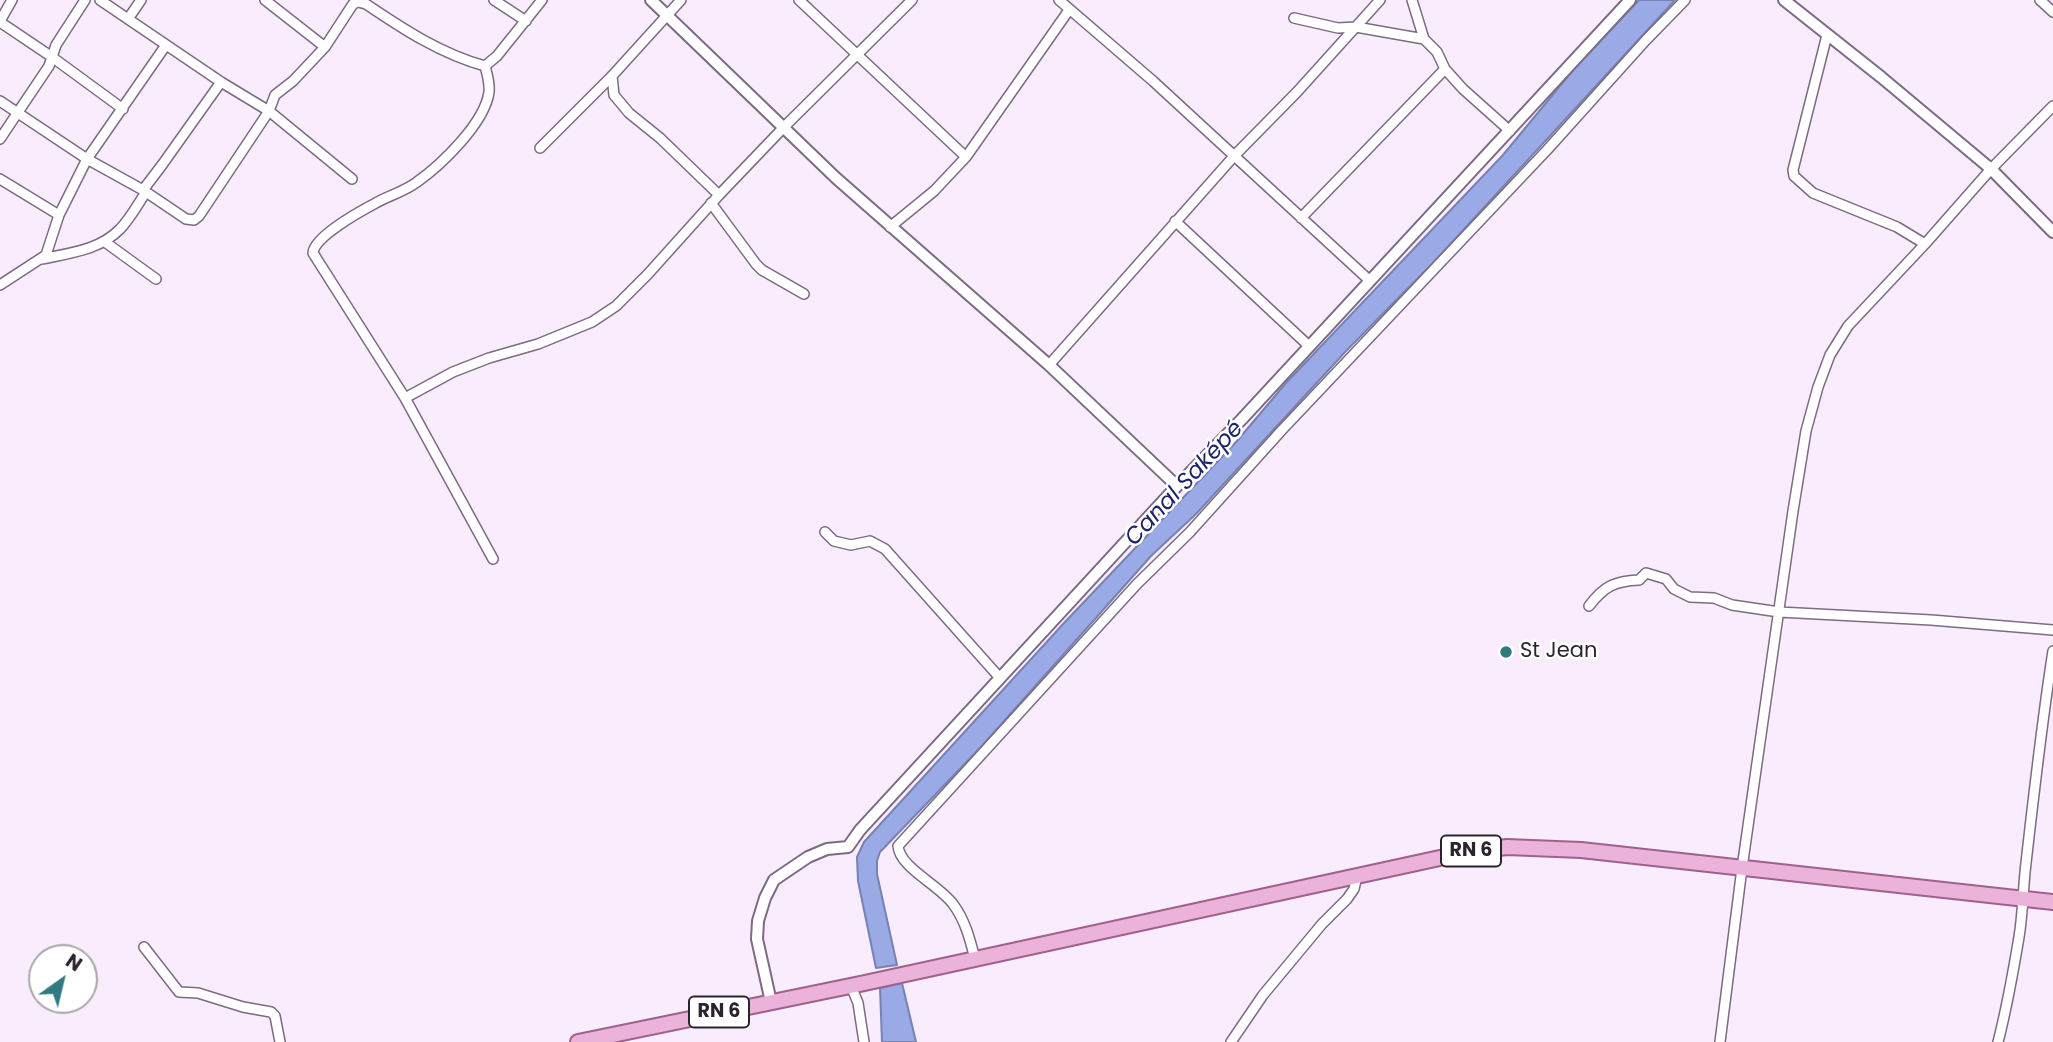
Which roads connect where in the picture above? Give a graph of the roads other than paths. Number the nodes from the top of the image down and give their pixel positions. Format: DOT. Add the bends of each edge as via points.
graph roads {
  1 [pos="12,0"];
  2 [pos="85,0"];
  3 [pos="100,0"];
  4 [pos="141,0"];
  5 [pos="265,0"];
  6 [pos="494,0"];
  7 [pos="542,0"];
  8 [pos="651,0"];
  9 [pos="681,0"];
  10 [pos="799,0"];
  11 [pos="912,0"];
  12 [pos="1059,0"];
  13 [pos="1380,0"];
  14 [pos="1412,0"];
  15 [pos="1630,0"];
  16 [pos="1685,0"];
  17 [pos="1784,0"];
  18 [pos="2040,0"];
  19 [pos="1069,10"];
  20 [pos="2053,12"];
  21 [pos="668,16"];
  22 [pos="1294,18"];
  23 [pos="128,19"];
  24 [pos="526,21"];
  25 [pos="0,22"];
  26 [pos="1356,27"];
  27 [pos="1828,35"];
  28 [pos="1424,39"];
  29 [pos="166,45"];
  30 [pos="325,47"];
  31 [pos="857,53"];
  32 [pos="52,57"];
  33 [pos="485,66"];
  34 [pos="1444,69"];
  35 [pos="612,76"];
  36 [pos="221,82"];
  37 [pos="0,101"];
  38 [pos="2053,106"];
  39 [pos="123,109"];
  40 [pos="269,111"];
  41 [pos="18,113"];
  42 [pos="785,126"];
  43 [pos="1510,131"];
  44 [pos="0,139"];
  45 [pos="540,148"];
  46 [pos="1235,155"];
  47 [pos="965,157"];
  48 [pos="87,159"];
  49 [pos="1991,169"];
  50 [pos="0,178"];
  51 [pos="352,179"];
  52 [pos="144,191"];
  53 [pos="719,195"];
  54 [pos="711,203"];
  55 [pos="59,215"];
  56 [pos="1301,218"];
  57 [pos="1175,221"];
  58 [pos="890,227"];
  59 [pos="2053,232"];
  60 [pos="105,242"];
  61 [pos="1925,244"];
  62 [pos="42,260"];
  63 [pos="156,279"];
  64 [pos="1369,280"];
  65 [pos="0,285"];
  66 [pos="804,294"];
  67 [pos="1309,345"];
  68 [pos="1049,365"];
  69 [pos="405,398"];
  70 [pos="1177,486"];
  71 [pos="825,532"];
  72 [pos="493,559"];
  73 [pos="1589,606"];
  74 [pos="1779,612"];
  75 [pos="2053,630"];
  76 [pos="2053,651"];
  77 [pos="1000,678"];
  78 [pos="1742,868"];
  79 [pos="1357,876"];
  80 [pos="2022,899"];
  81 [pos="2053,901"];
  82 [pos="144,947"];
  83 [pos="975,959"];
  84 [pos="856,985"];
  85 [pos="771,1002"];
  86 [pos="617,1038"];
  87 [pos="280,1042"];
  88 [pos="578,1042"];
  89 [pos="864,1042"];
  90 [pos="1231,1042"];
  91 [pos="1720,1042"];
  92 [pos="1998,1042"];
  1 -- 25 [label="street"];
  2 -- 32 [label="street"];
  3 -- 23 [label="street"];
  4 -- 23 [label="street"];
  5 -- 30 [label="street"];
  6 -- 24 [label="street"];
  7 -- 24 [label="street"];
  8 -- 21 [label="street"];
  9 -- 21 [label="street"];
  10 -- 31 [label="street"];
  11 -- 31 [label="street"];
  12 -- 19 [label="street"];
  13 -- 26 [label="street"];
  14 -- 28 [label="street"];
  15 -- 43 [label="street"];
  16 -- 83 [label="street" via="898,846 898,854 909,868 937,887 963,918"];
  17 -- 27 [label="street"];
  18 -- 20 [label="street"];
  19 -- 46 [label="street"];
  19 -- 47 [label="street"];
  21 -- 35 [label="street"];
  21 -- 42 [label="street"];
  22 -- 26 [label="street" via="1338,28"];
  23 -- 29 [label="street"];
  24 -- 33 [label="street"];
  25 -- 32 [label="street"];
  26 -- 28 [label="street"];
  26 -- 46 [label="street"];
  27 -- 49 [label="street"];
  27 -- 61 [label="street" via="1794,176 1812,193 1897,227"];
  28 -- 34 [label="street" via="1437,52"];
  29 -- 36 [label="street"];
  29 -- 39 [label="street"];
  30 -- 33 [label="street" via="358,2 429,43"];
  30 -- 40 [label="street" via="275,95"];
  31 -- 42 [label="street"];
  31 -- 47 [label="street"];
  32 -- 39 [label="street"];
  32 -- 41 [label="street"];
  33 -- 69 [label="street" via="489,94 459,144 416,183 376,202 313,248"];
  34 -- 43 [label="street"];
  34 -- 56 [label="street"];
  35 -- 45 [label="street"];
  35 -- 53 [label="street" via="614,95 629,113"];
  36 -- 40 [label="street"];
  36 -- 52 [label="street"];
  37 -- 41 [label="street"];
  38 -- 49 [label="street"];
  39 -- 48 [label="street"];
  40 -- 51 [label="street"];
  40 -- 52 [label="street" via="194,220"];
  41 -- 44 [label="street"];
  41 -- 48 [label="street"];
  42 -- 53 [label="street"];
  42 -- 58 [label="street"];
  43 -- 64 [label="street"];
  46 -- 56 [label="street"];
  46 -- 57 [label="street"];
  47 -- 58 [label="street" via="934,191"];
  48 -- 52 [label="street"];
  48 -- 55 [label="street"];
  49 -- 59 [label="street"];
  49 -- 61 [label="street"];
  50 -- 55 [label="street"];
  52 -- 60 [label="street" via="122,228"];
  53 -- 54 [label="street"];
  54 -- 66 [label="street" via="755,264"];
  54 -- 69 [label="street" via="648,274 592,323 453,372"];
  55 -- 62 [label="street"];
  56 -- 64 [label="street"];
  57 -- 67 [label="street"];
  57 -- 68 [label="street"];
  58 -- 68 [label="street"];
  60 -- 62 [label="street"];
  60 -- 63 [label="street"];
  61 -- 74 [label="street" via="1848,326 1830,355 1806,431"];
  62 -- 65 [label="street"];
  64 -- 67 [label="street"];
  67 -- 70 [label="street"];
  68 -- 70 [label="street"];
  69 -- 72 [label="street"];
  70 -- 77 [label="street"];
  71 -- 77 [label="street" via="834,541 851,545 870,541 885,549"];
  73 -- 74 [label="street" via="1598,593 1621,580 1639,580 1646,573 1666,579 1690,597"];
  74 -- 75 [label="street"];
  74 -- 78 [label="street"];
  76 -- 80 [label="street"];
  77 -- 85 [label="street" via="848,847 808,857 774,880 758,921 757,939"];
  78 -- 79 [label="main road, RN 6" via="1581,850 1507,847"];
  78 -- 80 [label="main road, RN 6"];
  78 -- 91 [label="street"];
  79 -- 83 [label="main road, RN 6"];
  79 -- 90 [label="street" via="1347,899 1263,995"];
  80 -- 81 [label="main road, RN 6"];
  80 -- 92 [label="street" via="2010,995"];
  82 -- 87 [label="street" via="179,992 271,1012"];
  83 -- 84 [label="main road, RN 6"];
  84 -- 85 [label="main road, RN 6"];
  84 -- 89 [label="street"];
  85 -- 86 [label="main road, RN 6"];
  86 -- 88 [label="main road, RN 6"];
}
